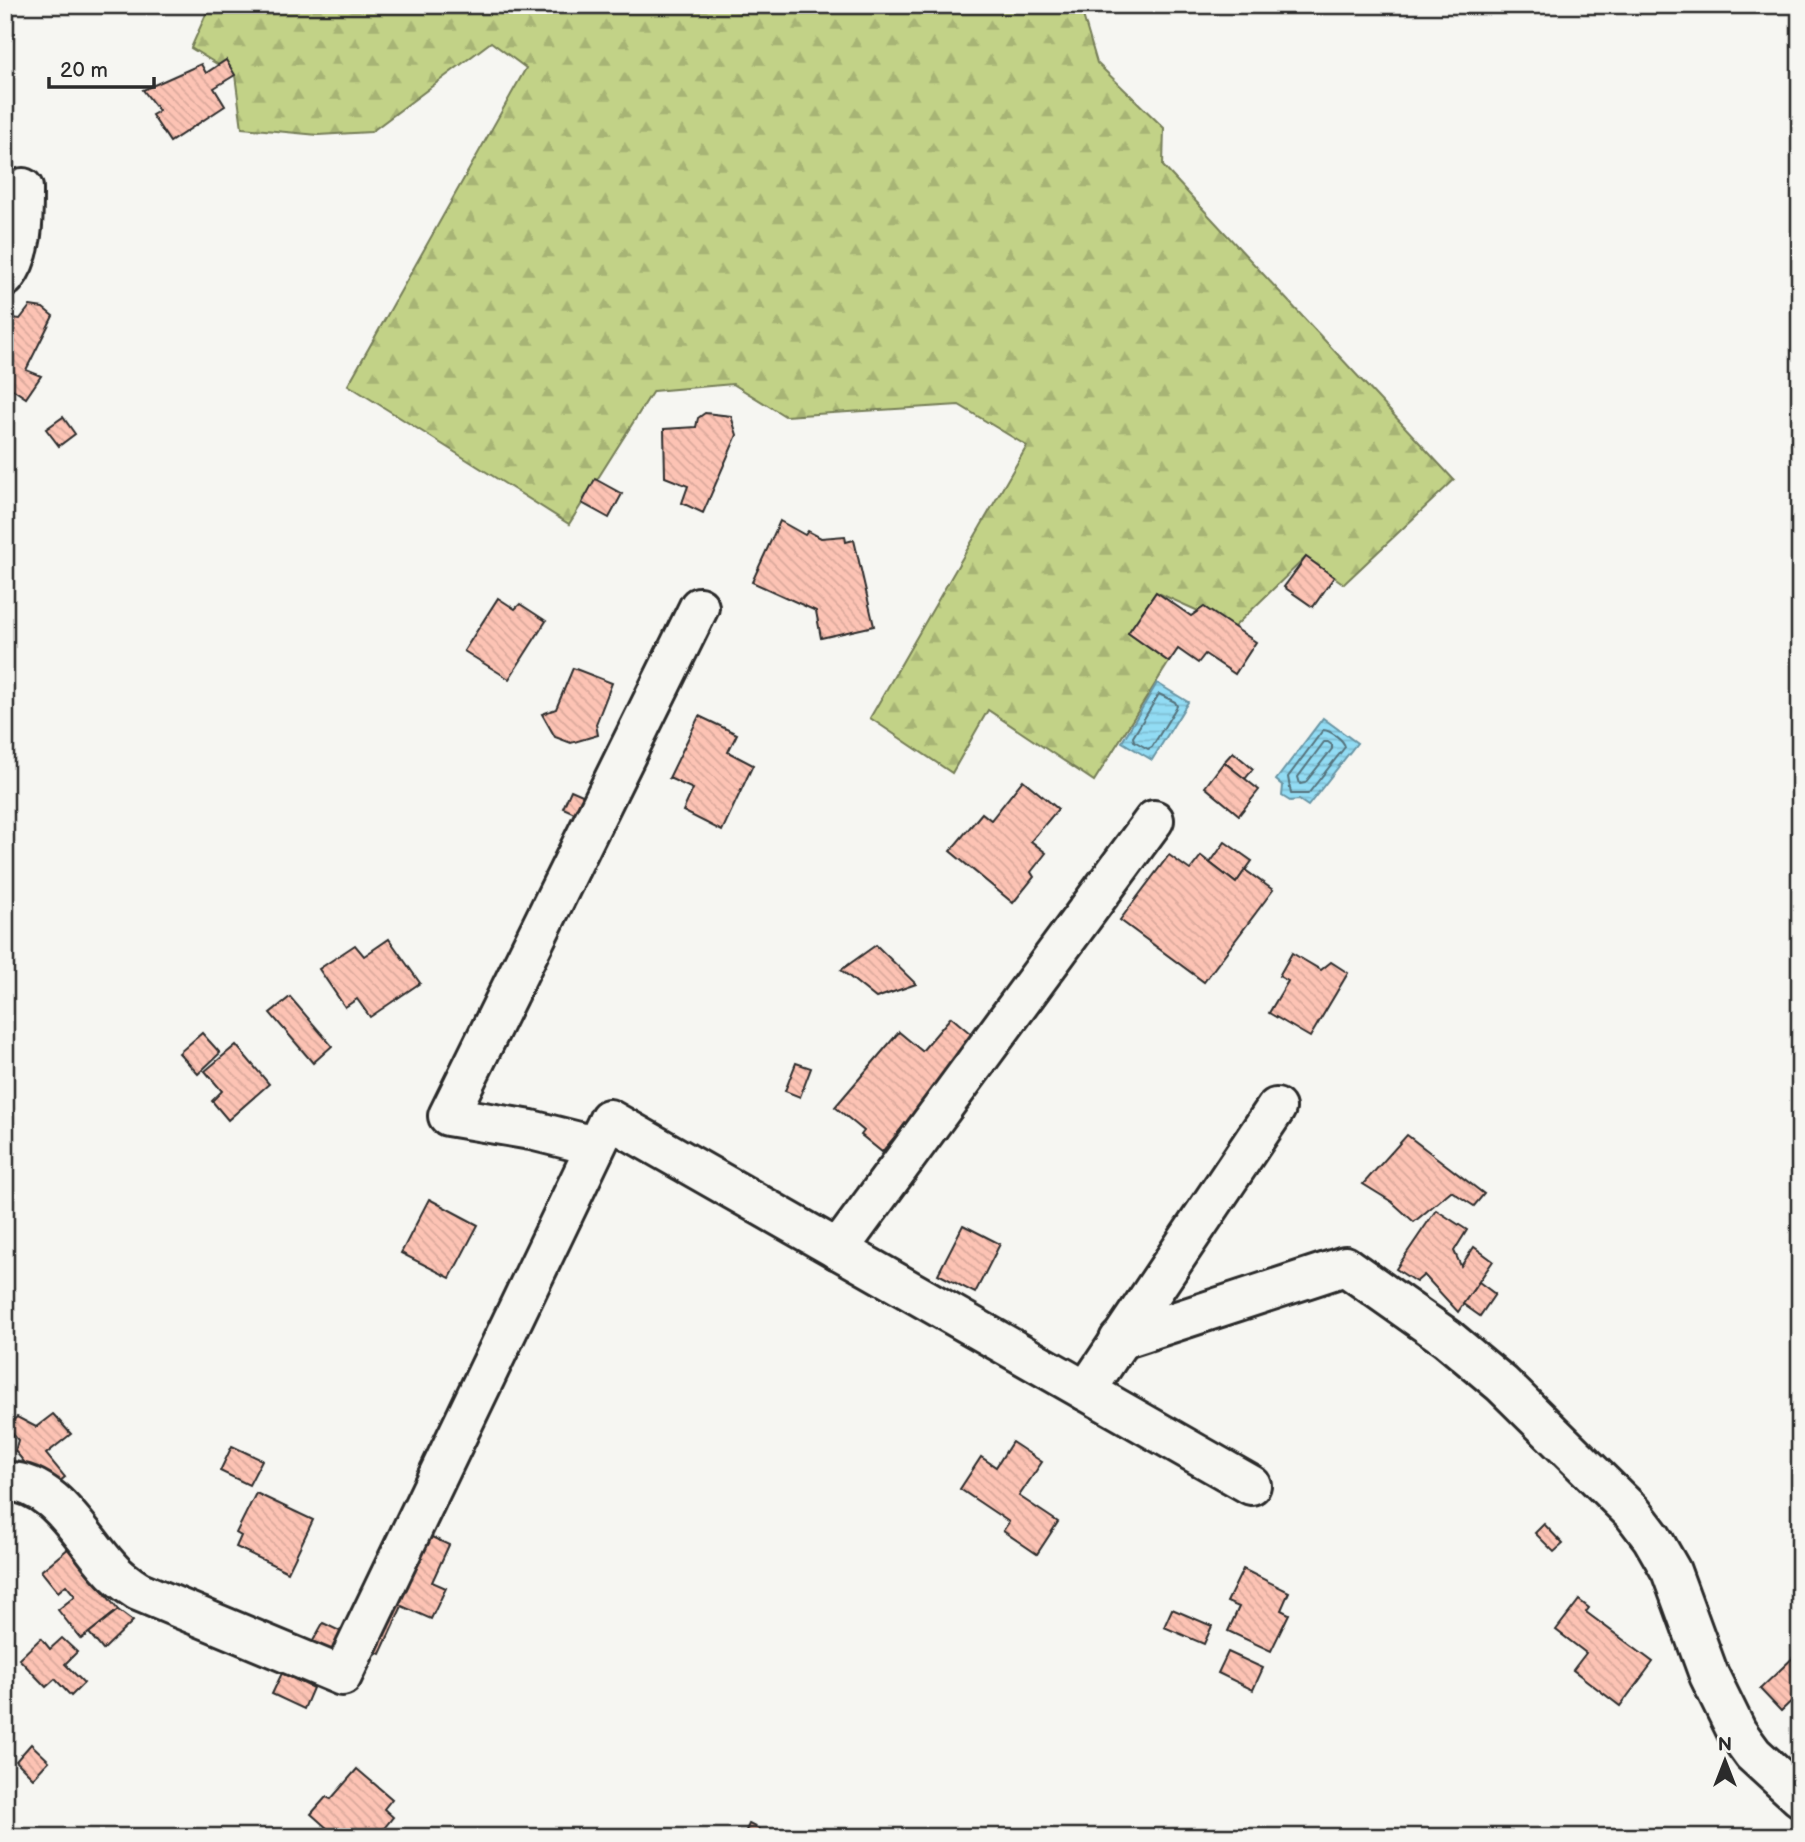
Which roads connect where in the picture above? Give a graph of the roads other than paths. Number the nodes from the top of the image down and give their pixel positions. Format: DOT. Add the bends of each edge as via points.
graph roads {
  1 [pos="23,188"];
  2 [pos="5,277"];
  3 [pos="699,607"];
  4 [pos="1154,820"];
  5 [pos="1276,1108"];
  6 [pos="596,1146"];
  7 [pos="838,1250"];
  8 [pos="1119,1340"];
  9 [pos="1086,1391"];
  10 [pos="5,1482"];
  11 [pos="1251,1485"];
  12 [pos="1800,1797"];
  1 -- 2 [label="street" via="23,228"];
  3 -- 6 [label="street" via="448,1116"];
  4 -- 7 [label="street"];
  5 -- 8 [label="street"];
  6 -- 7 [label="street" via="609,1119"];
  6 -- 10 [label="street" via="342,1676 138,1591 114,1573 51,1500 28,1483"];
  7 -- 9 [label="street"];
  8 -- 9 [label="street"];
  8 -- 12 [label="street" via="1345,1266 1447,1338 1502,1384 1633,1513 1671,1571 1709,1675 1737,1732 1753,1754"];
  9 -- 11 [label="street"];
}
